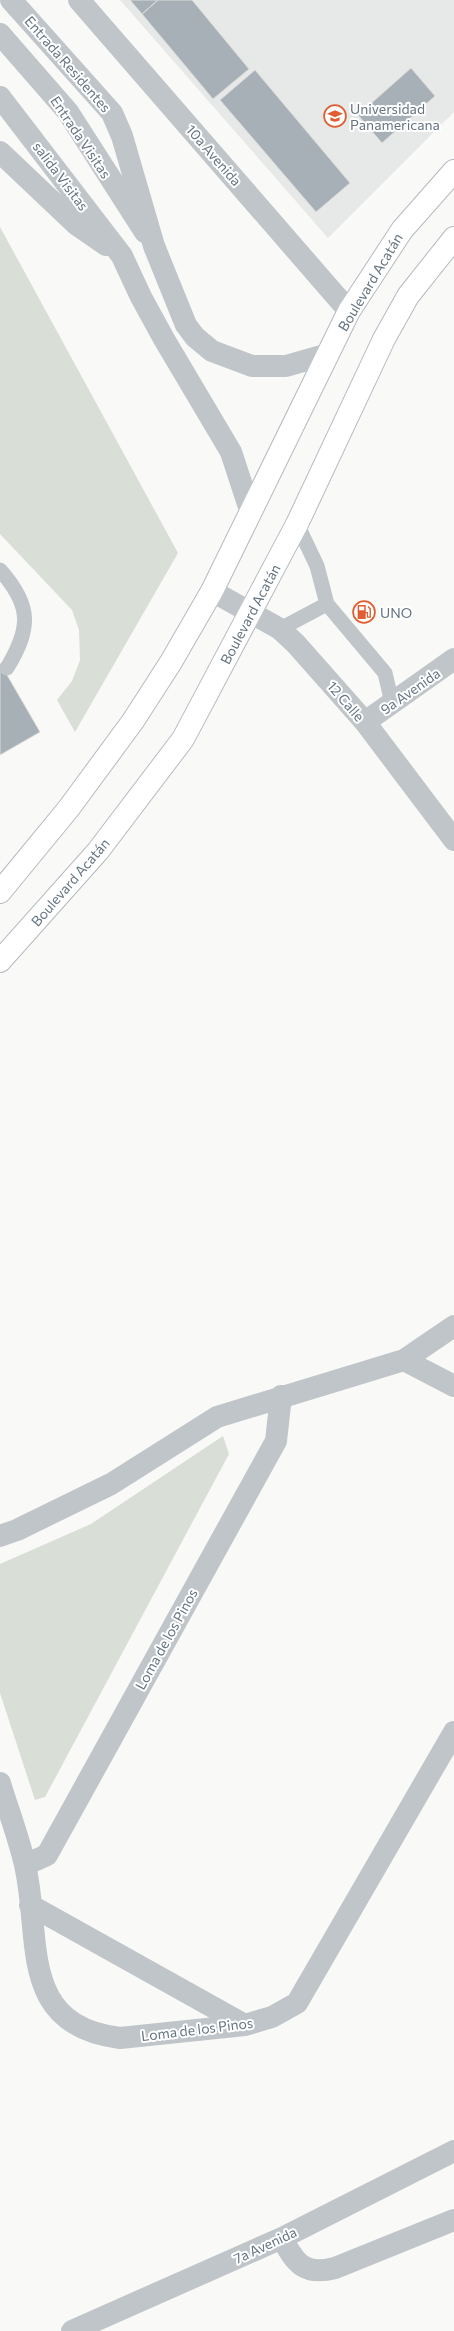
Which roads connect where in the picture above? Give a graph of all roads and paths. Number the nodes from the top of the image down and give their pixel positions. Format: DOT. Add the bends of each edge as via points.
graph roads {
  1 [pos="11,0"];
  2 [pos="79,0"];
  3 [pos="0,34"];
  4 [pos="0,97"];
  5 [pos="0,152"];
  6 [pos="454,171"];
  7 [pos="454,238"];
  8 [pos="154,246"];
  9 [pos="122,256"];
  10 [pos="349,310"];
  11 [pos="328,354"];
  12 [pos="250,510"];
  13 [pos="296,524"];
  14 [pos="0,570"];
  15 [pos="212,591"];
  16 [pos="327,604"];
  17 [pos="251,613"];
  18 [pos="280,629"];
  19 [pos="454,659"];
  20 [pos="7,668"];
  21 [pos="392,704"];
  22 [pos="365,722"];
  23 [pos="454,840"];
  24 [pos="0,892"];
  25 [pos="0,961"];
  26 [pos="454,1326"];
  27 [pos="404,1360"];
  28 [pos="454,1386"];
  29 [pos="282,1396"];
  30 [pos="0,1536"];
  31 [pos="454,1732"];
  32 [pos="0,1783"];
  33 [pos="26,1865"];
  34 [pos="30,1905"];
  35 [pos="245,2026"];
  36 [pos="454,2151"];
  37 [pos="454,2220"];
  38 [pos="282,2238"];
  39 [pos="72,2331"];
  1 -- 8 [label="street, Entrada Residentes" via="112,113 122,136"];
  2 -- 10 [label="street, 10a Avenida"];
  3 -- 8 [label="street, Entrada Visitas" via="68,112"];
  4 -- 9 [label="street, salida Visitas"];
  5 -- 9 [label="street" via="77,226"];
  6 -- 10 [label="main road, Boulevard Acatán" via="402,230"];
  7 -- 13 [label="main road, Boulevard Acatán" via="408,296 384,339"];
  8 -- 11 [label="street" via="186,325 195,337 212,351 252,366 286,366"];
  9 -- 12 [label="street, salida Visitas" via="161,333 231,452"];
  10 -- 11 [label="main road, Boulevard Acatán"];
  11 -- 12 [label="main road, Boulevard Acatán"];
  12 -- 15 [label="main road, Boulevard Acatán"];
  13 -- 16 [label="lane" via="317,566"];
  13 -- 17 [label="main road, Boulevard Acatán"];
  14 -- 20 [label="lane" via="16,588 24,608 25,628 20,647"];
  15 -- 17 [label="street, 12 Calle"];
  15 -- 24 [label="main road, Boulevard Acatán" via="133,721 69,808"];
  16 -- 18 [label="lane"];
  16 -- 21 [label="lane" via="385,673"];
  17 -- 18 [label="street, 12 Calle"];
  17 -- 25 [label="main road, Boulevard Acatán" via="183,739 98,851"];
  18 -- 22 [label="street, 12 Calle"];
  19 -- 21 [label="street, 9a Avenida"];
  21 -- 22 [label="street, 9a Avenida"];
  22 -- 23 [label="street, 12 Calle"];
  26 -- 27 [label="street"];
  27 -- 28 [label="street"];
  27 -- 29 [label="street"];
  29 -- 30 [label="street" via="217,1417 111,1484"];
  29 -- 33 [label="street, Loma de los Pinos" via="276,1440 47,1855"];
  31 -- 35 [label="street, Loma de los Pinos" via="297,2004 272,2017"];
  32 -- 33 [label="street, Loma de los Pinos"];
  33 -- 34 [label="street, Loma de los Pinos"];
  34 -- 35 [label="street"];
  34 -- 35 [label="street, Loma de los Pinos" via="38,1972 44,1990 67,2019 83,2029 101,2036 120,2038"];
  36 -- 38 [label="street, 7a Avenida"];
  37 -- 38 [label="street" via="335,2268 321,2271 306,2269 300,2265 291,2256"];
  38 -- 39 [label="street, 7a Avenida"];
}
